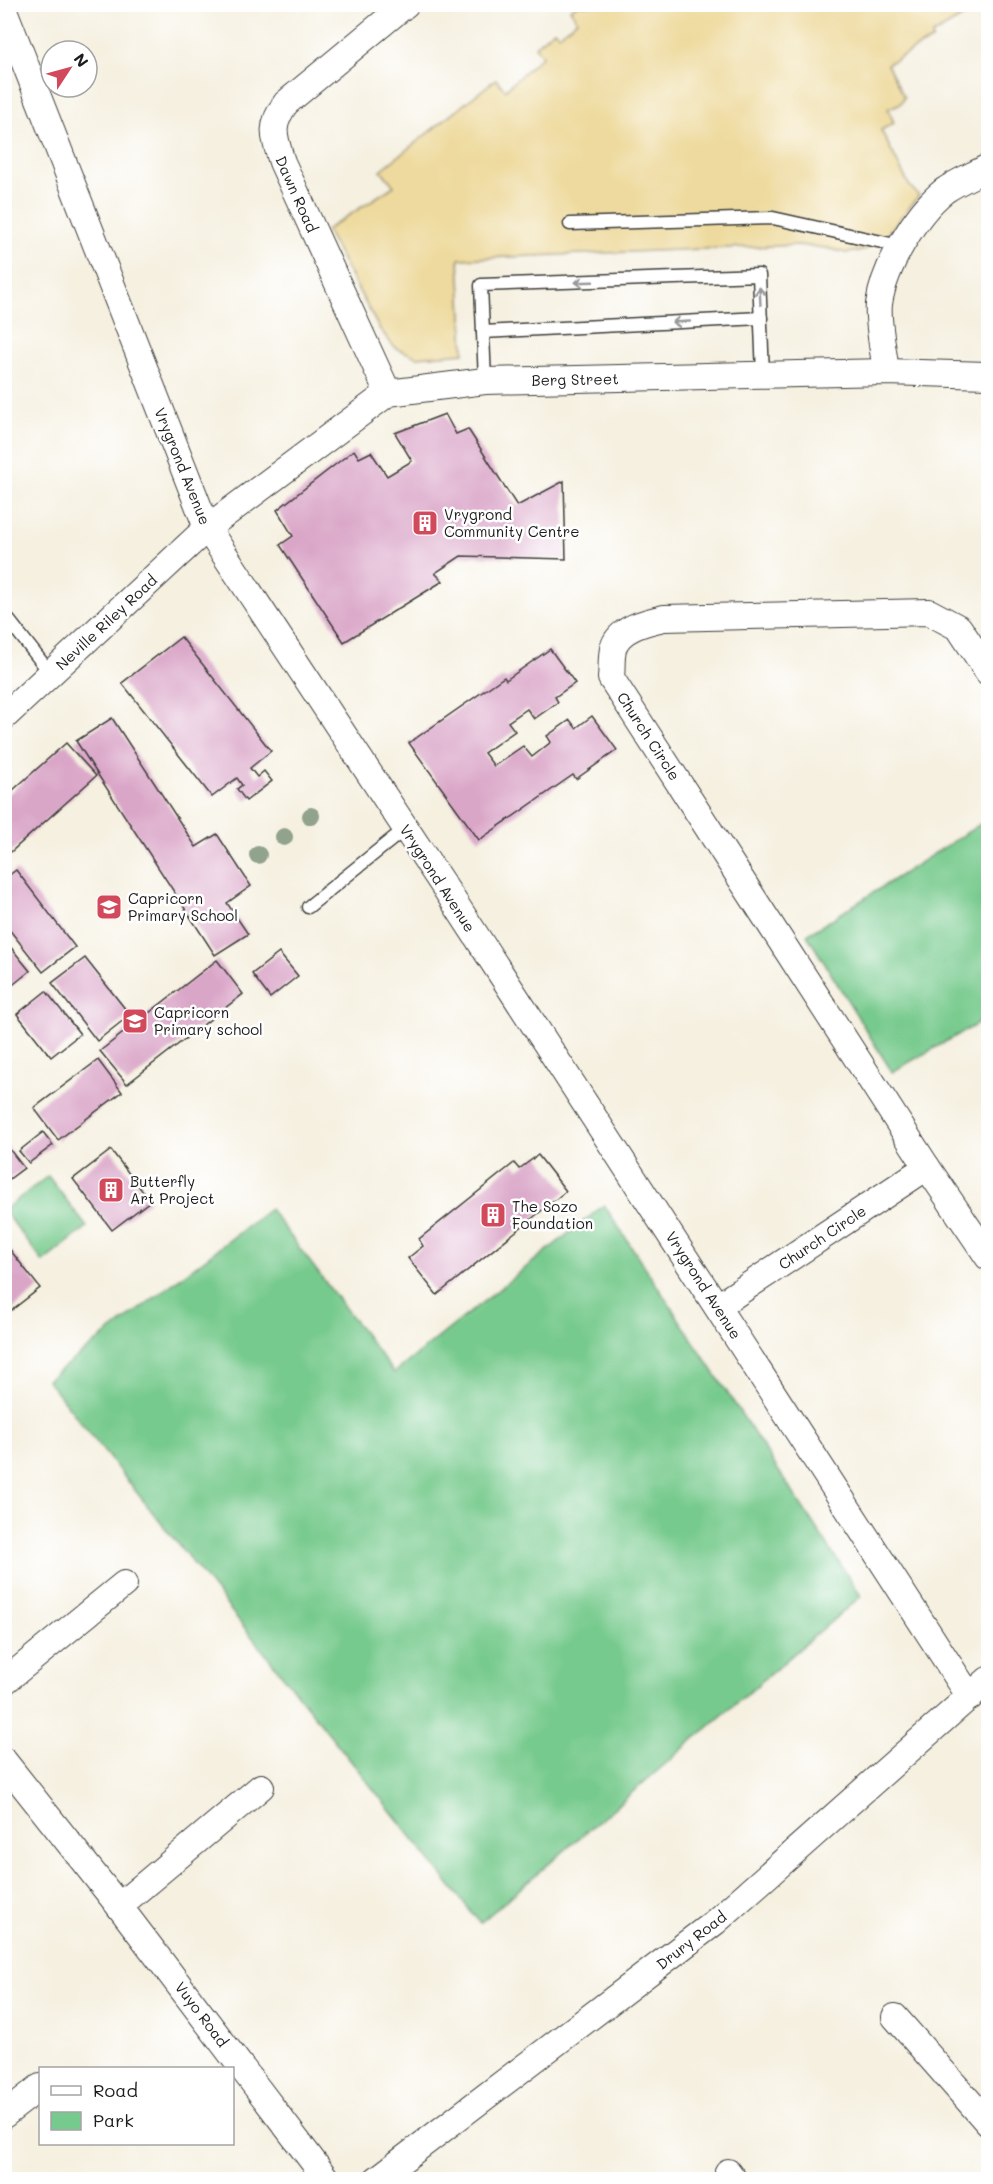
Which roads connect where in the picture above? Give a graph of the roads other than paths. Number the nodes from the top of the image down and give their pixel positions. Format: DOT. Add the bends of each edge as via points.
graph roads {
  1 [pos="406,4"];
  2 [pos="4,10"];
  3 [pos="988,167"];
  4 [pos="570,224"];
  5 [pos="900,246"];
  6 [pos="761,318"];
  7 [pos="483,332"];
  8 [pos="886,372"];
  9 [pos="763,375"];
  10 [pos="988,375"];
  11 [pos="485,381"];
  12 [pos="388,393"];
  13 [pos="207,528"];
  14 [pos="4,614"];
  15 [pos="988,672"];
  16 [pos="51,674"];
  17 [pos="4,717"];
  18 [pos="406,828"];
  19 [pos="308,907"];
  20 [pos="927,1167"];
  21 [pos="988,1257"];
  22 [pos="718,1306"];
  23 [pos="124,1584"];
  24 [pos="988,1680"];
  25 [pos="4,1682"];
  26 [pos="970,1696"];
  27 [pos="4,1761"];
  28 [pos="261,1787"];
  29 [pos="119,1905"];
  30 [pos="895,2017"];
  31 [pos="39,2088"];
  32 [pos="4,2115"];
  33 [pos="988,2123"];
  34 [pos="327,2180"];
  35 [pos="376,2180"];
  1 -- 12 [label="street, Dawn Road" via="286,104 275,117 274,129 282,162"];
  2 -- 13 [label="street, Vrygrond Avenue"];
  3 -- 5 [label="street" via="935,199"];
  4 -- 5 [label="lane" via="773,218"];
  5 -- 8 [label="street" via="887,271 879,306"];
  6 -- 7 [label="lane, one-way"];
  6 -- 7 [label="lane, one-way" via="759,275 481,285"];
  6 -- 9 [label="lane"];
  7 -- 11 [label="lane"];
  8 -- 9 [label="street, Berg Street"];
  8 -- 10 [label="street, Berg Street"];
  9 -- 11 [label="street, Berg Street"];
  11 -- 12 [label="street, Berg Street"];
  12 -- 13 [label="street, Berg Street"];
  13 -- 16 [label="street, Neville Riley Road"];
  13 -- 18 [label="street, Vrygrond Avenue"];
  14 -- 16 [label="lane"];
  15 -- 20 [label="street, Church Circle" via="959,628 929,612 664,618 627,630 613,647 611,678"];
  16 -- 17 [label="street, Neville Riley Road"];
  18 -- 19 [label="lane"];
  18 -- 22 [label="street, Vrygrond Avenue"];
  20 -- 21 [label="street, Church Circle"];
  20 -- 22 [label="street, Church Circle"];
  22 -- 26 [label="street, Vrygrond Avenue"];
  23 -- 25 [label="street"];
  24 -- 26 [label="street, Drury Road"];
  26 -- 35 [label="street, Drury Road" via="715,1922"];
  27 -- 29 [label="street, Vuyo Road"];
  28 -- 29 [label="street"];
  29 -- 34 [label="street, Vuyo Road"];
  30 -- 33 [label="street"];
  31 -- 32 [label="street"];
}
